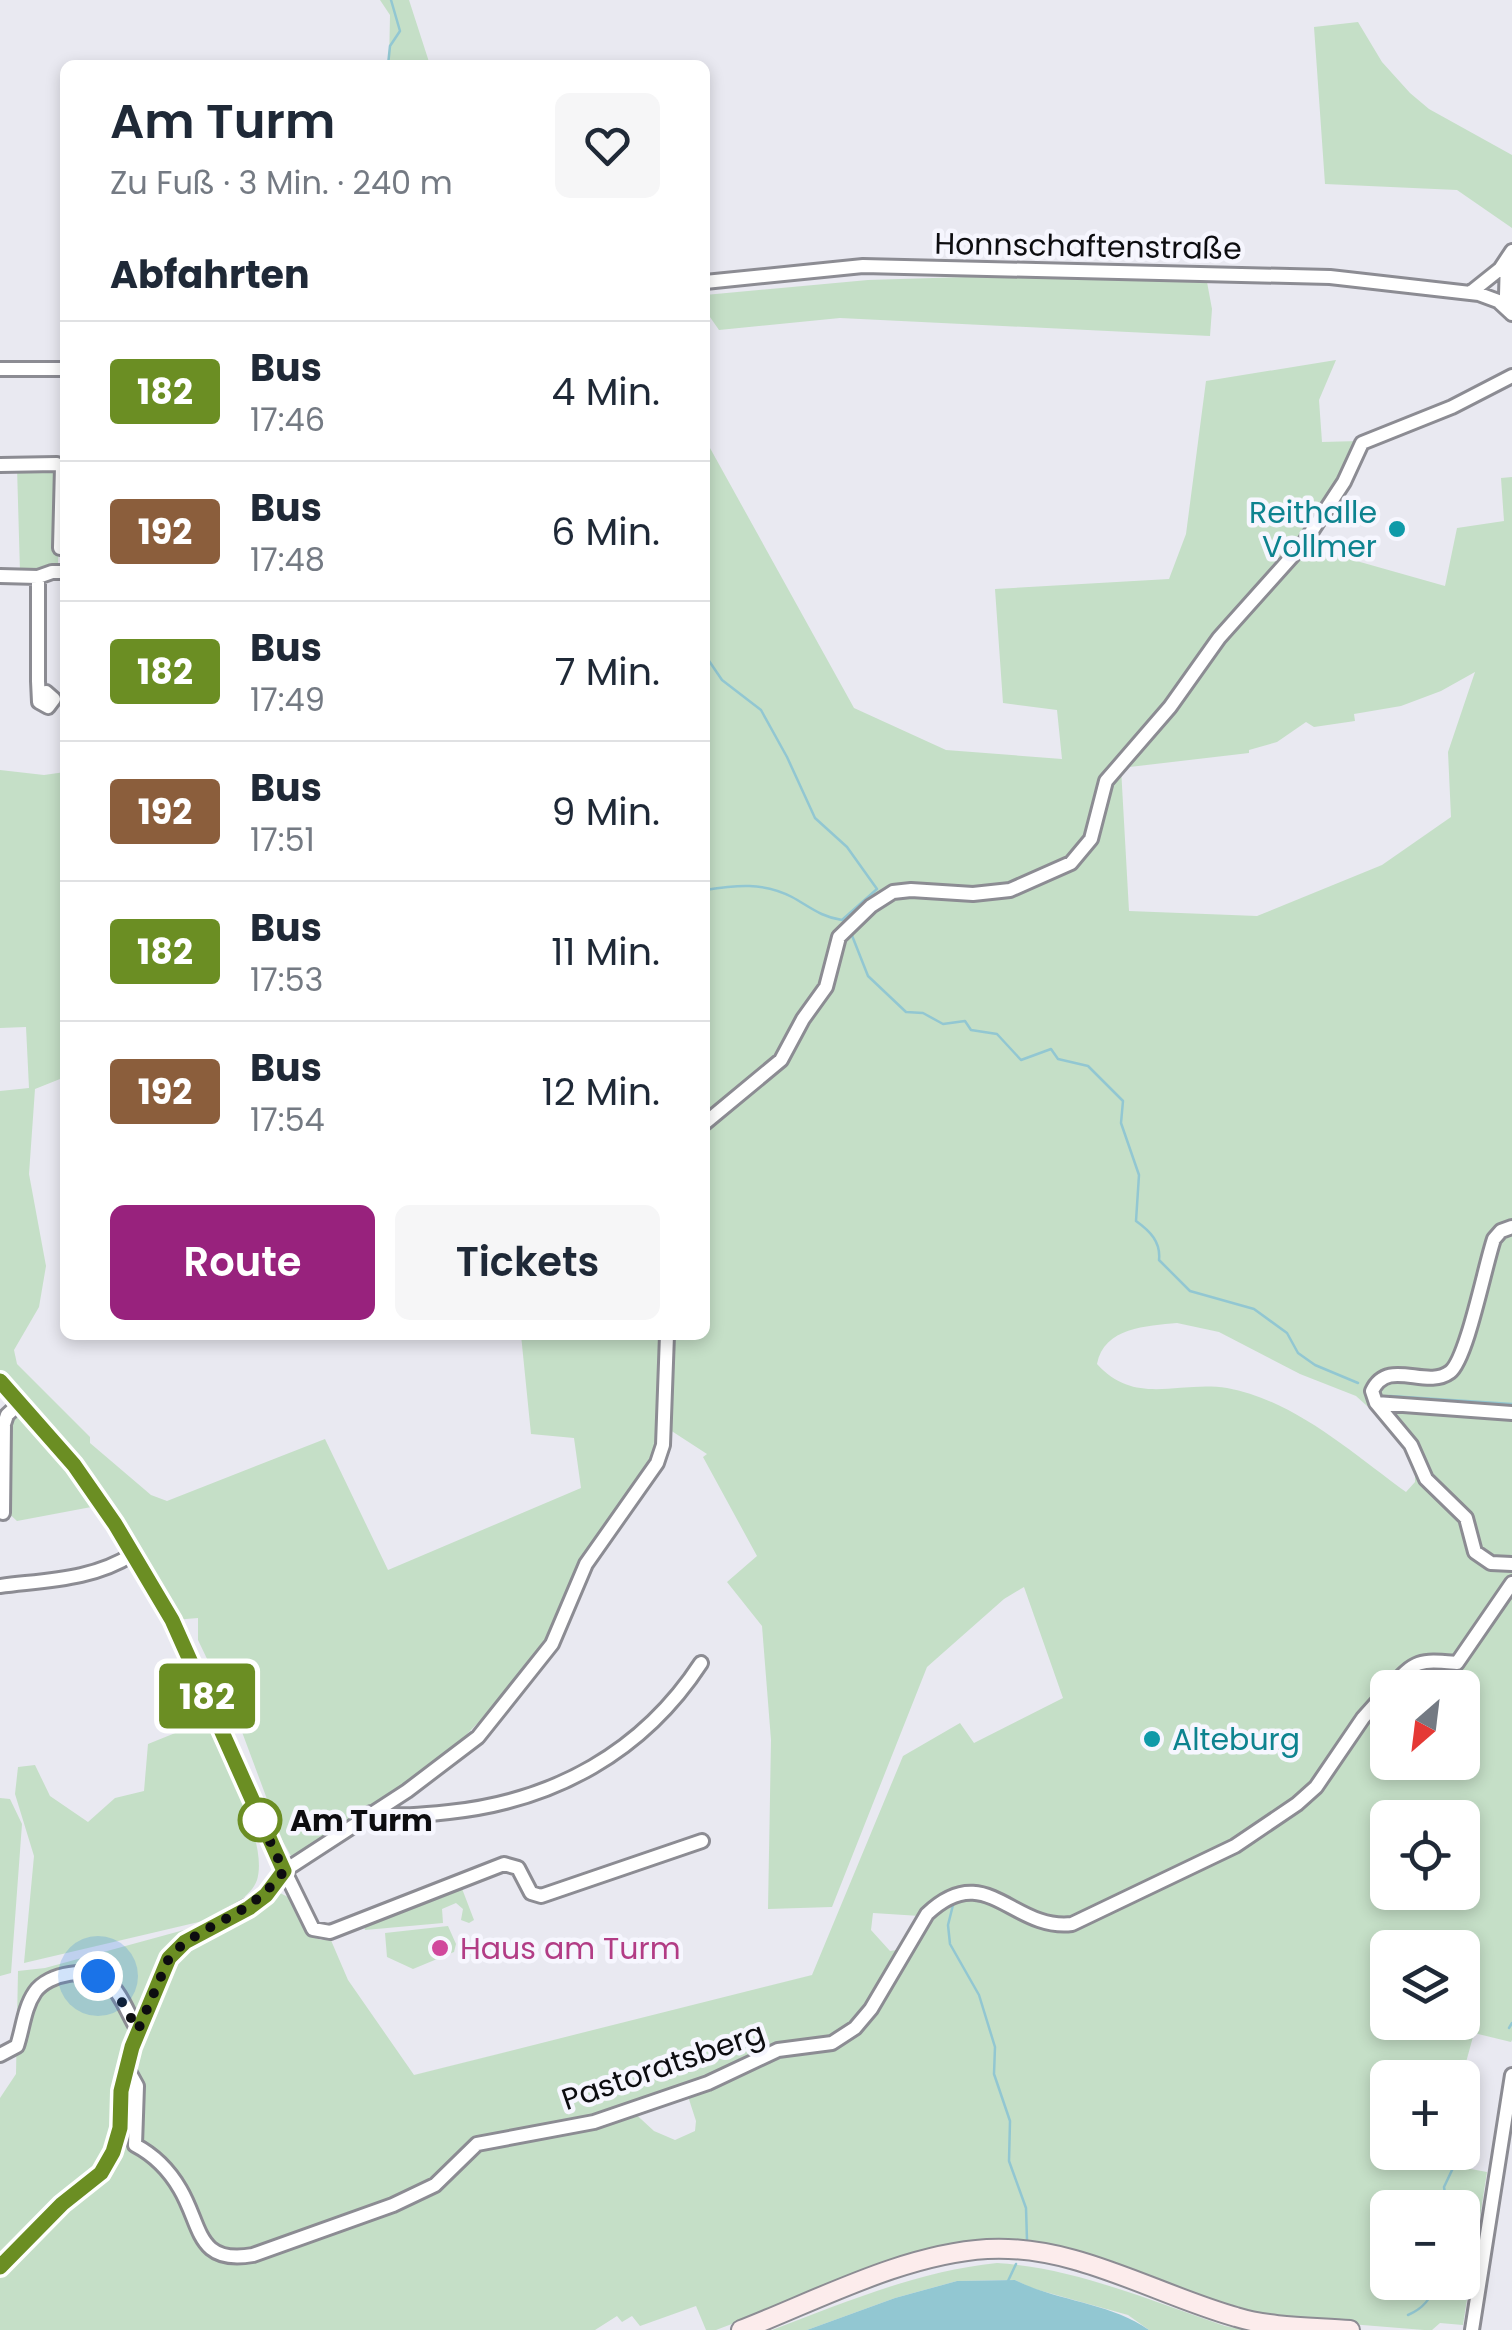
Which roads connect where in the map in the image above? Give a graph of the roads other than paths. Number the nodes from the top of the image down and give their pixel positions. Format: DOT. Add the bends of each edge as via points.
graph roads {
  1 [pos="1510,254"];
  2 [pos="710,281"];
  3 [pos="1470,293"];
  4 [pos="1512,314"];
  5 [pos="0,368"];
  6 [pos="60,369"];
  7 [pos="1512,376"];
  8 [pos="0,465"];
  9 [pos="60,467"];
  10 [pos="60,572"];
  11 [pos="0,576"];
  12 [pos="38,576"];
  13 [pos="39,698"];
  14 [pos="710,1118"];
  15 [pos="1512,1227"];
  16 [pos="667,1340"];
  17 [pos="0,1381"];
  18 [pos="1376,1403"];
  19 [pos="20,1404"];
  20 [pos="1512,1413"];
  21 [pos="3,1513"];
  22 [pos="133,1554"];
  23 [pos="1512,1564"];
  24 [pos="1512,1583"];
  25 [pos="0,1586"];
  26 [pos="701,1663"];
  27 [pos="1410,1670"];
  28 [pos="1370,1710"];
  29 [pos="371,1813"];
  30 [pos="702,1840"];
  31 [pos="284,1871"];
  32 [pos="138,2030"];
  33 [pos="0,2055"];
  34 [pos="127,2068"];
  35 [pos="1512,2075"];
  36 [pos="0,2267"];
  37 [pos="741,2330"];
  38 [pos="1350,2330"];
  39 [pos="1472,2330"];
  1 -- 3 [label="street"];
  1 -- 4 [label="street" via="1505,274"];
  2 -- 3 [label="street, Honnschaftenstraße" via="864,266 1330,277"];
  3 -- 4 [label="street, Honnschaftenstraße"];
  5 -- 6 [label="street"];
  7 -- 14 [label="street" via="1362,443 1304,543 1106,781 1092,839 1071,863 1010,890 893,892 871,906 840,937 826,987 786,1053"];
  8 -- 9 [label="street"];
  10 -- 12 [label="street"];
  11 -- 12 [label="street"];
  12 -- 13 [label="street"];
  15 -- 18 [label="street" via="1494,1239 1456,1365 1441,1376 1382,1378 1372,1388"];
  16 -- 29 [label="street" via="663,1445 586,1564 552,1644 478,1737"];
  17 -- 19 [label="street"];
  18 -- 20 [label="street"];
  18 -- 23 [label="street" via="1410,1445 1426,1479 1464,1515 1476,1552"];
  19 -- 21 [label="street" via="4,1424"];
  19 -- 22 [label="street" via="74,1465"];
  22 -- 25 [label="street" via="87,1575"];
  22 -- 31 [label="street" via="184,1642"];
  24 -- 27 [label="street, Pastoratsberg" via="1457,1663 1419,1662"];
  26 -- 29 [label="street" via="661,1716 577,1778 476,1808"];
  28 -- 34 [label="street, Pastoratsberg" via="1306,1798 1186,1872 1052,1927 987,1893 961,1893 927,1914 871,2009 832,2042 778,2050 594,2122 476,2144 435,2185 253,2255 220,2255 204,2244 182,2191 165,2167 134,2145 137,2086"];
  29 -- 31 [label="street"];
  30 -- 31 [label="street" via="541,1896 532,1894 518,1868 496,1866 325,1933 309,1925"];
  31 -- 32 [label="street" via="249,1908 176,1950"];
  32 -- 33 [label="street" via="108,1982 72,1974 42,1984 17,2046"];
  32 -- 34 [label="street"];
  34 -- 36 [label="street" via="120,2128 101,2173"];
  35 -- 39 [label="street"];
  37 -- 38 [label="main road" via="906,2265 1002,2249 1092,2265 1236,2318"];
}
